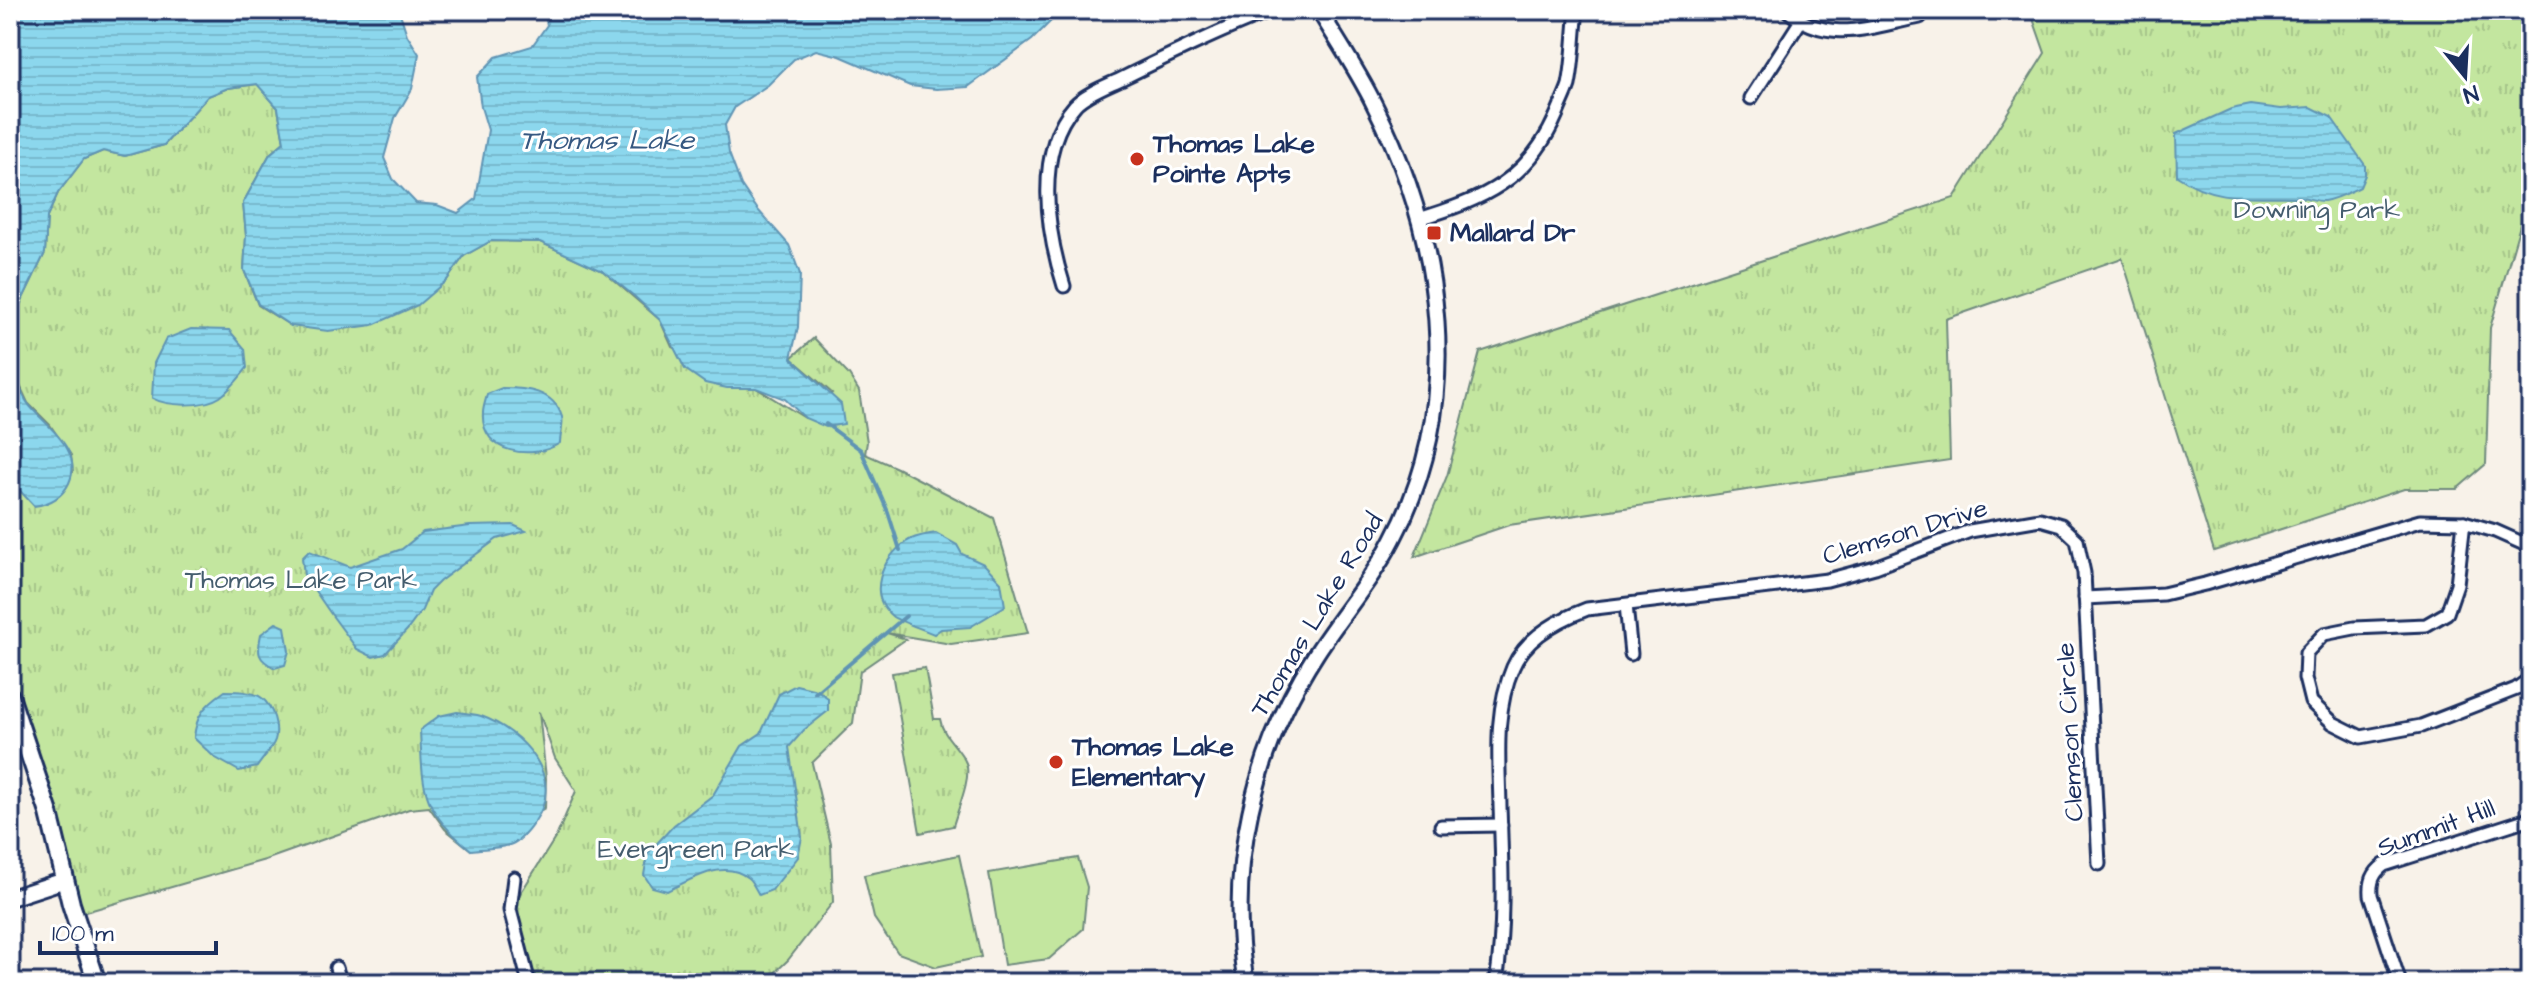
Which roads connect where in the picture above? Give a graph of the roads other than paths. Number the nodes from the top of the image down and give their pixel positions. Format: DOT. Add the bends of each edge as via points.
graph roads {
  1 [pos="1273,10"];
  2 [pos="1319,10"];
  3 [pos="1577,10"];
  4 [pos="1787,10"];
  5 [pos="1920,17"];
  6 [pos="1800,22"];
  7 [pos="1751,98"];
  8 [pos="1419,219"];
  9 [pos="1064,286"];
  10 [pos="2464,522"];
  11 [pos="2531,547"];
  12 [pos="2085,598"];
  13 [pos="1626,605"];
  14 [pos="1631,654"];
  15 [pos="2531,678"];
  16 [pos="10,696"];
  17 [pos="2531,818"];
  18 [pos="1501,825"];
  19 [pos="1441,826"];
  20 [pos="2099,864"];
  21 [pos="514,878"];
  22 [pos="65,880"];
  23 [pos="10,898"];
  24 [pos="336,968"];
  25 [pos="97,983"];
  26 [pos="341,983"];
  27 [pos="529,983"];
  28 [pos="1246,983"];
  29 [pos="1496,983"];
  30 [pos="2400,983"];
  1 -- 9 [label="street" via="1076,103 1057,136 1047,188"];
  2 -- 8 [label="street, Thomas Lake Road" via="1374,103"];
  3 -- 8 [label="street" via="1569,86 1546,139 1495,189"];
  4 -- 6 [label="street"];
  5 -- 6 [label="street" via="1840,32"];
  6 -- 7 [label="street"];
  8 -- 28 [label="street, Thomas Lake Road" via="1438,325 1431,429 1418,481 1395,536 1316,654 1261,770 1245,837 1240,901"];
  10 -- 11 [label="street"];
  10 -- 12 [label="street" via="2406,523 2163,594"];
  10 -- 15 [label="street" via="2457,584 2447,613 2426,625 2324,634 2306,653 2311,702 2333,723 2361,737 2421,726 2516,689"];
  12 -- 13 [label="street, Clemson Drive" via="2077,540 2061,525 2040,519 1970,531 1827,580"];
  12 -- 20 [label="street, Clemson Circle"];
  13 -- 14 [label="street"];
  13 -- 18 [label="street, Clemson Drive" via="1587,609 1559,620 1513,665 1499,713"];
  16 -- 22 [label="main road"];
  17 -- 30 [label="street, Summit Hill" via="2378,869 2371,895"];
  18 -- 19 [label="street"];
  18 -- 29 [label="street, Clemson Drive" via="1502,941"];
  21 -- 27 [label="street" via="510,910"];
  22 -- 23 [label="street"];
  22 -- 25 [label="main road"];
  24 -- 26 [label="street"];
}
